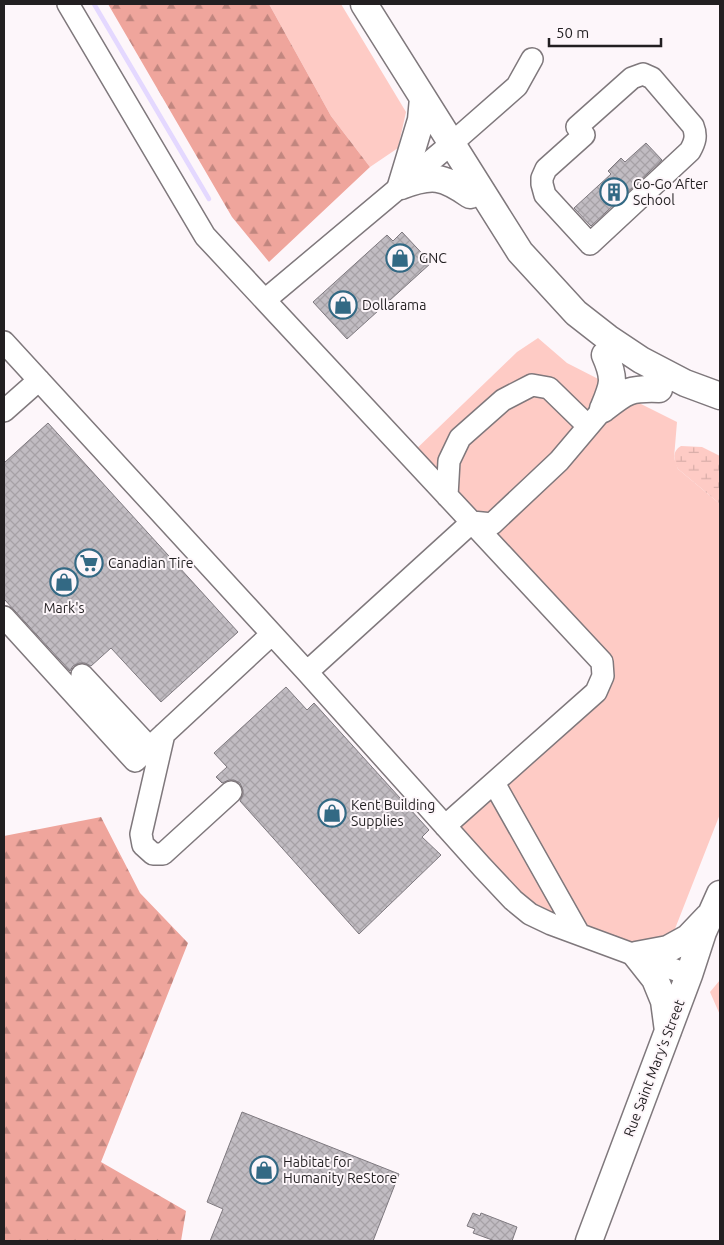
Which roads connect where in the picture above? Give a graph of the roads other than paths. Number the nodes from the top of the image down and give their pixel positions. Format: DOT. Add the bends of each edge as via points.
graph roads {
  1 [pos="68,4"];
  2 [pos="364,4"];
  3 [pos="532,59"];
  4 [pos="423,98"];
  5 [pos="451,144"];
  6 [pos="401,186"];
  7 [pos="470,195"];
  8 [pos="590,244"];
  9 [pos="265,300"];
  10 [pos="4,342"];
  11 [pos="605,355"];
  12 [pos="39,380"];
  13 [pos="659,390"];
  14 [pos="720,396"];
  15 [pos="4,411"];
  16 [pos="720,416"];
  17 [pos="595,418"];
  18 [pos="447,496"];
  19 [pos="472,522"];
  20 [pos="4,617"];
  21 [pos="272,634"];
  22 [pos="307,672"];
  23 [pos="82,675"];
  24 [pos="157,741"];
  25 [pos="494,783"];
  26 [pos="231,792"];
  27 [pos="445,826"];
  28 [pos="717,903"];
  29 [pos="579,934"];
  30 [pos="636,955"];
  31 [pos="689,975"];
  32 [pos="668,1032"];
  33 [pos="589,1241"];
  1 -- 9 [label="street" via="206,236"];
  2 -- 4 [label="main road"];
  3 -- 5 [label="street" via="517,86"];
  4 -- 5 [label="main road"];
  4 -- 6 [label="main road" via="421,120"];
  5 -- 6 [label="street"];
  5 -- 7 [label="main road"];
  5 -- 14 [label="main road" via="520,252 576,313 641,360 685,383"];
  6 -- 7 [label="main road" via="421,178 438,179"];
  6 -- 9 [label="street"];
  7 -- 11 [label="main road" via="496,247 518,276 570,329"];
  8 -- 8 [label="street" via="545,195 542,178 546,169 580,131 632,78 643,74 652,78 693,126 695,139 690,151"];
  9 -- 18 [label="street"];
  10 -- 12 [label="street"];
  11 -- 13 [label="main road"];
  11 -- 17 [label="main road" via="612,372 612,386"];
  12 -- 15 [label="street"];
  12 -- 21 [label="street"];
  13 -- 16 [label="main road"];
  13 -- 17 [label="main road" via="638,388 623,394"];
  17 -- 18 [label="street" via="549,388 532,384 503,400 460,438 449,461"];
  17 -- 19 [label="street" via="559,462 492,524"];
  18 -- 19 [label="street"];
  19 -- 22 [label="street"];
  19 -- 25 [label="street" via="602,662 603,676 596,692"];
  20 -- 24 [label="street" via="136,762"];
  21 -- 22 [label="street"];
  21 -- 24 [label="street"];
  22 -- 27 [label="street"];
  23 -- 24 [label="street"];
  24 -- 26 [label="street" via="142,834 143,845 153,854 163,854"];
  25 -- 27 [label="street"];
  25 -- 29 [label="street"];
  27 -- 29 [label="street" via="513,900 530,914"];
  28 -- 30 [label="main road" via="688,938 668,948"];
  28 -- 31 [label="main road, Rue Saint Mary's Street" via="703,932"];
  29 -- 30 [label="street"];
  30 -- 31 [label="street"];
  30 -- 32 [label="main road" via="655,979 664,1001"];
  31 -- 32 [label="main road, Rue Saint Mary's Street"];
  32 -- 33 [label="main road, Rue Saint Mary's Street"];
}
